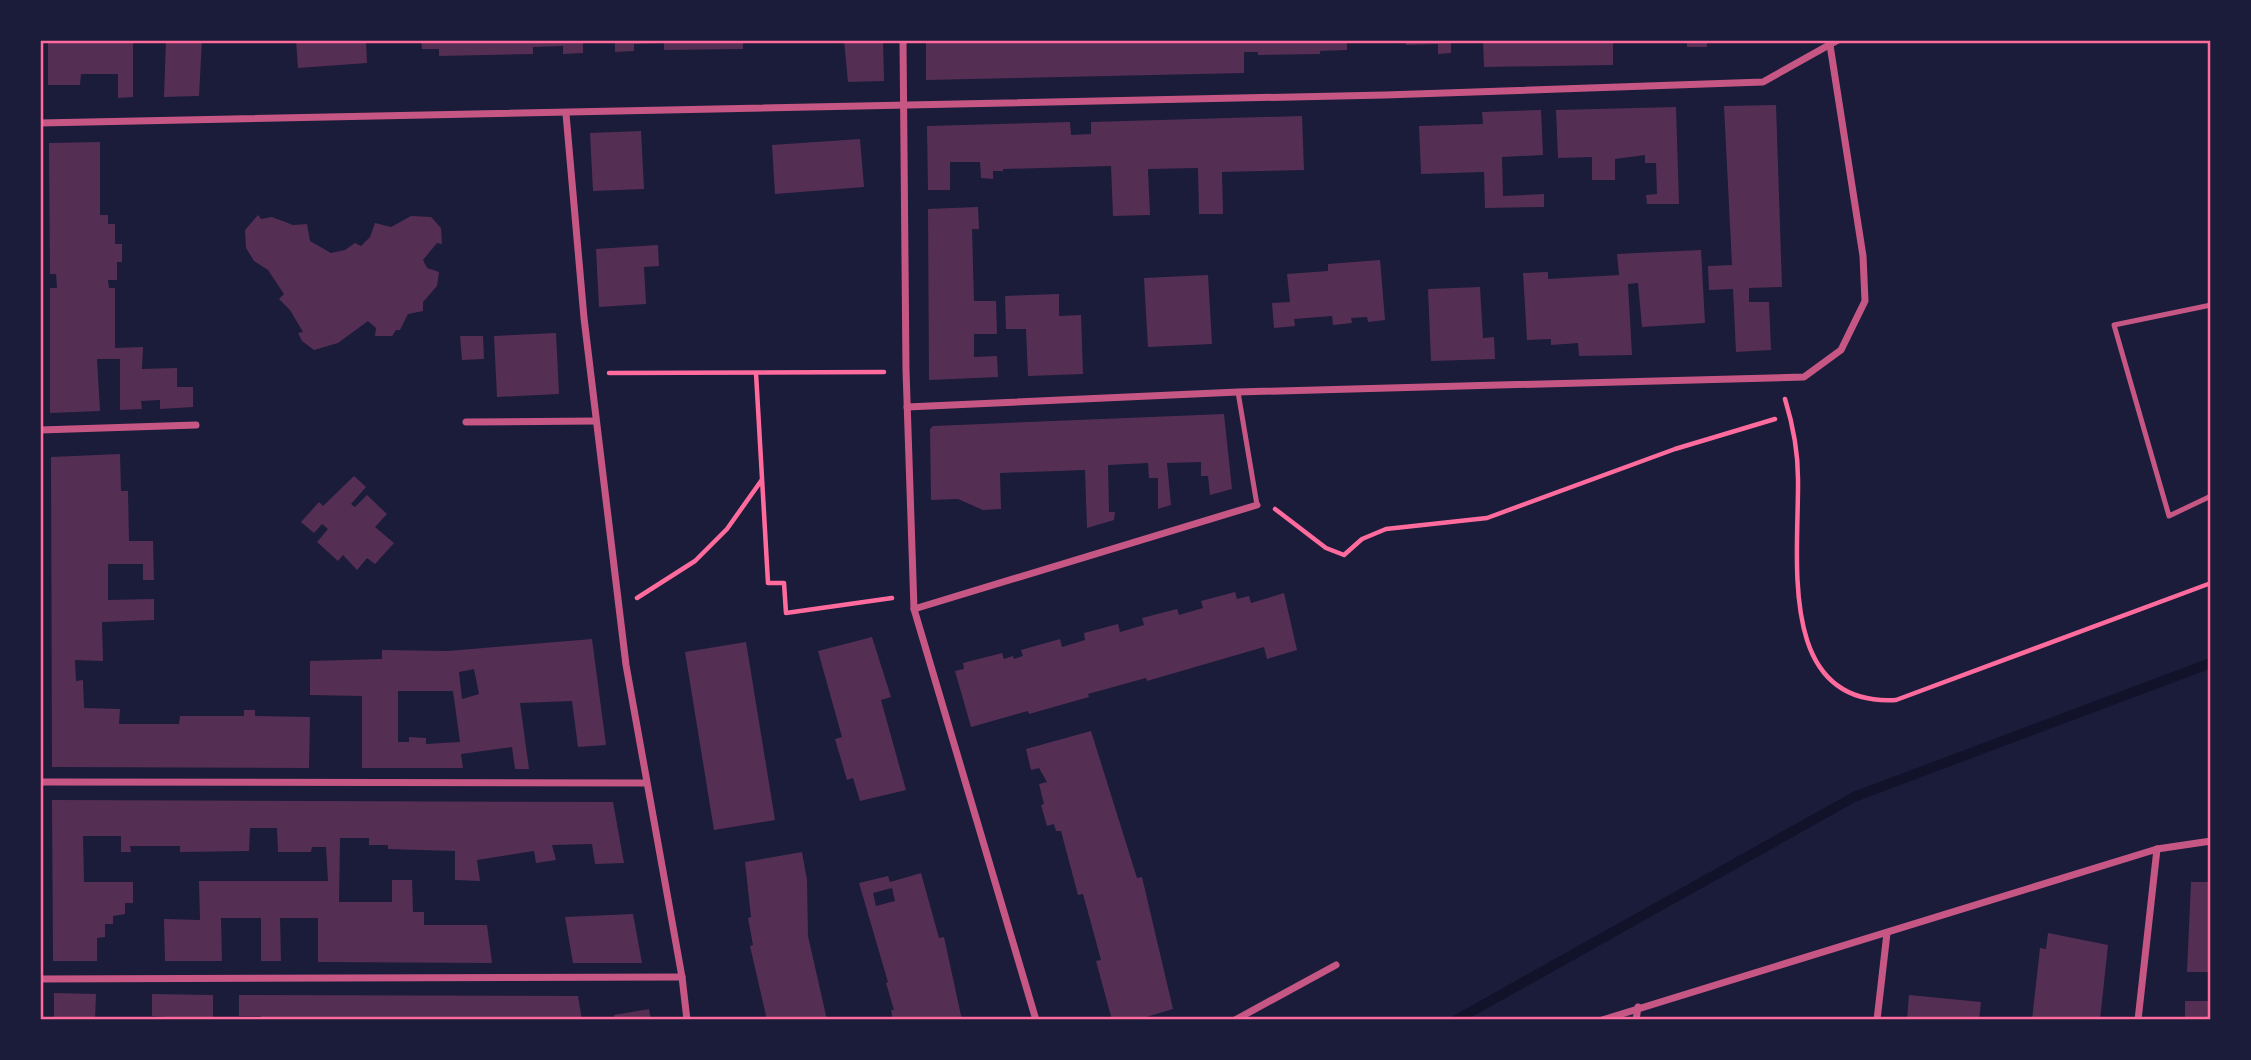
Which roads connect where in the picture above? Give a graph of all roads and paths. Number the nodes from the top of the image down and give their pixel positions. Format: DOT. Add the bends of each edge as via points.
graph roads {
  1 [pos="903,40"];
  2 [pos="1838,40"];
  3 [pos="1830,45"];
  4 [pos="903,106"];
  5 [pos="566,114"];
  6 [pos="40,123"];
  7 [pos="2211,305"];
  8 [pos="906,370"];
  9 [pos="590,373"];
  10 [pos="756,373"];
  11 [pos="1779,378"];
  12 [pos="1238,392"];
  13 [pos="907,407"];
  14 [pos="1775,419"];
  15 [pos="595,421"];
  16 [pos="466,422"];
  17 [pos="196,425"];
  18 [pos="40,430"];
  19 [pos="762,480"];
  20 [pos="2211,496"];
  21 [pos="1257,505"];
  22 [pos="2211,583"];
  23 [pos="913,593"];
  24 [pos="618,603"];
  25 [pos="914,610"];
  26 [pos="40,782"];
  27 [pos="646,783"];
  28 [pos="2211,841"];
  29 [pos="2157,849"];
  30 [pos="1887,933"];
  31 [pos="1336,965"];
  32 [pos="682,977"];
  33 [pos="40,979"];
  34 [pos="1638,1007"];
  35 [pos="687,1020"];
  36 [pos="1036,1020"];
  37 [pos="1235,1020"];
  38 [pos="1602,1020"];
  39 [pos="1636,1020"];
  40 [pos="1877,1020"];
  41 [pos="2138,1020"];
  1 -- 4 [label="street"];
  2 -- 3 [label="street"];
  3 -- 4 [label="street" via="1763,82"];
  3 -- 11 [label="street" via="1863,256 1865,301 1841,350 1804,377"];
  4 -- 5 [label="street"];
  4 -- 8 [label="street"];
  5 -- 6 [label="street"];
  5 -- 9 [label="street"];
  7 -- 20 [label="lane" via="2114,325 2169,516"];
  8 -- 10 [label="path"];
  8 -- 13 [label="street"];
  9 -- 10 [label="path"];
  9 -- 15 [label="street"];
  10 -- 19 [label="path"];
  11 -- 12 [label="street"];
  11 -- 22 [label="path" via="1797,462 1799,608 1809,651 1829,679 1850,694 1871,701 1896,700"];
  12 -- 13 [label="street"];
  12 -- 21 [label="lane"];
  13 -- 23 [label="street"];
  14 -- 21 [label="path" via="1675,449 1487,518 1386,529 1344,555 1326,548 1274,509"];
  15 -- 16 [label="street"];
  15 -- 24 [label="street"];
  17 -- 18 [label="street"];
  19 -- 23 [label="path" via="768,583 784,583 786,613"];
  19 -- 24 [label="path" via="727,529 695,561 643,596"];
  21 -- 25 [label="street"];
  23 -- 25 [label="street"];
  24 -- 27 [label="street"];
  25 -- 36 [label="street"];
  26 -- 27 [label="street"];
  27 -- 32 [label="street"];
  28 -- 29 [label="street"];
  29 -- 30 [label="street"];
  29 -- 41 [label="street"];
  30 -- 34 [label="street"];
  30 -- 40 [label="street"];
  31 -- 37 [label="street"];
  32 -- 33 [label="street"];
  32 -- 35 [label="street"];
  34 -- 38 [label="street"];
  34 -- 39 [label="street"];
}
